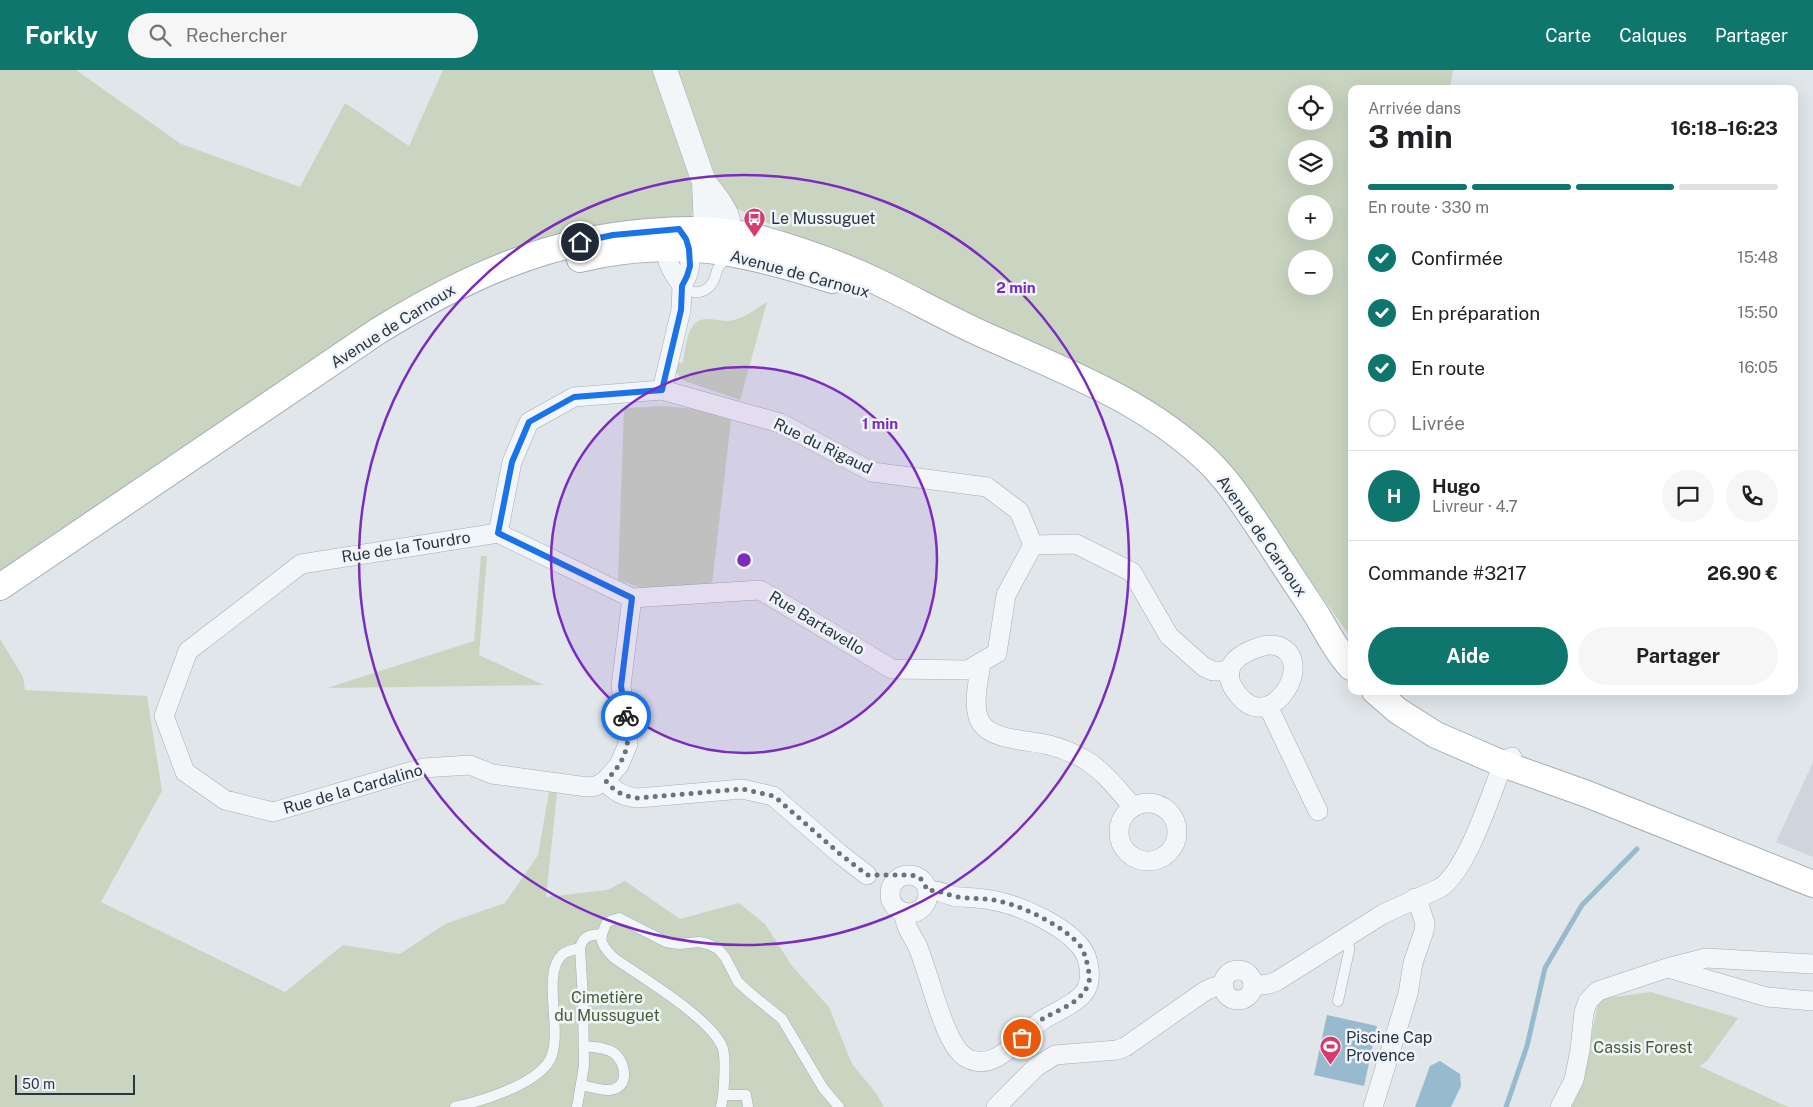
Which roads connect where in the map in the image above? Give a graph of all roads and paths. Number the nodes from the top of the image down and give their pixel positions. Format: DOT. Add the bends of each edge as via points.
graph roads {
  1 [pos="665,70"];
  2 [pos="703,242"];
  3 [pos="682,286"];
  4 [pos="662,390"];
  5 [pos="498,533"];
  6 [pos="1033,545"];
  7 [pos="0,587"];
  8 [pos="632,598"];
  9 [pos="0,606"];
  10 [pos="1315,612"];
  11 [pos="1348,650"];
  12 [pos="1348,664"];
  13 [pos="975,666"];
  14 [pos="1230,670"];
  15 [pos="1380,695"];
  16 [pos="1398,695"];
  17 [pos="1268,706"];
  18 [pos="164,716"];
  19 [pos="1508,760"];
  20 [pos="606,781"];
  21 [pos="1133,807"];
  22 [pos="1318,811"];
  23 [pos="1655,822"];
  24 [pos="867,875"];
  25 [pos="904,876"];
  26 [pos="1813,884"];
  27 [pos="928,891"];
  28 [pos="1415,898"];
  29 [pos="1813,900"];
  30 [pos="898,907"];
  31 [pos="601,934"];
  32 [pos="1351,934"];
  33 [pos="580,948"];
  34 [pos="1813,964"];
  35 [pos="1692,968"];
  36 [pos="1338,1001"];
  37 [pos="1813,1001"];
  38 [pos="584,1046"];
  39 [pos="581,1085"];
  40 [pos="724,1095"];
  41 [pos="455,1107"];
  42 [pos="577,1107"];
  43 [pos="721,1107"];
  44 [pos="748,1107"];
  45 [pos="839,1107"];
  46 [pos="996,1107"];
  47 [pos="1373,1107"];
  48 [pos="1560,1107"];
  1 -- 2 [label="street" via="704,182 726,213 730,226"];
  2 -- 3 [label="street" via="670,267"];
  2 -- 3 [label="lane" via="723,261 714,282 707,289 694,293"];
  2 -- 7 [label="main road, Avenue de Carnoux" via="613,235 564,245 509,263 449,290 378,332"];
  2 -- 9 [label="main road, Avenue de Carnoux" via="588,257 490,285 439,308 386,340"];
  2 -- 10 [label="main road, Avenue de Carnoux" via="755,237 801,252 876,281 947,318 1116,394 1182,438 1231,485"];
  3 -- 4 [label="street" via="681,310"];
  4 -- 5 [label="street" via="574,397 529,422 512,462"];
  4 -- 6 [label="street, Rue du Rigaud" via="780,423 872,472 987,487 1019,511"];
  5 -- 8 [label="street"];
  5 -- 18 [label="street, Rue de la Tourdro" via="301,564 188,651"];
  6 -- 13 [label="street" via="1006,595 997,653"];
  6 -- 14 [label="street" via="1076,544 1132,572 1169,636 1204,667 1213,671"];
  8 -- 13 [label="street, Rue Bartavello" via="760,590 892,669"];
  8 -- 20 [label="street" via="621,686 628,744 619,765"];
  10 -- 11 [label="main road, Avenue de Carnoux"];
  10 -- 12 [label="main road, Avenue de Carnoux"];
  13 -- 21 [label="street" via="977,711 981,723 996,735 1047,744 1084,759 1105,775"];
  14 -- 17 [label="street" via="1234,691 1244,702"];
  14 -- 17 [label="street" via="1233,661 1253,648 1279,646 1288,653 1293,663 1287,691"];
  15 -- 19 [label="main road" via="1436,735"];
  16 -- 19 [label="main road" via="1428,716"];
  17 -- 22 [label="street"];
  18 -- 20 [label="street, Rue de la Cardalino" via="185,772 225,800 273,812 423,768 470,765 492,774 587,787"];
  19 -- 23 [label="main road"];
  19 -- 28 [label="street" via="1453,877 1440,888"];
  20 -- 24 [label="street" via="630,798 742,789 774,796"];
  23 -- 26 [label="main road"];
  23 -- 29 [label="main road"];
  24 -- 25 [label="street"];
  24 -- 30 [label="street"];
  25 -- 27 [label="street" via="917,876"];
  25 -- 30 [label="street" via="893,883 891,890"];
  27 -- 30 [label="street" via="923,907 913,913"];
  27 -- 30 [label="street" via="1001,901 1048,921 1069,936 1084,953 1089,973 1083,994 1072,1004 1042,1020 1003,1054 980,1062 965,1057 957,1050 943,1022 919,949"];
  28 -- 32 [label="street" via="1392,908"];
  28 -- 47 [label="street" via="1424,931"];
  31 -- 33 [label="lane" via="586,937"];
  31 -- 40 [label="lane" via="605,949 614,958 696,1015 712,1032 723,1049"];
  31 -- 45 [label="lane" via="607,922 619,918 666,942 699,942 718,949 738,982 782,1019 823,1088"];
  32 -- 36 [label="lane"];
  32 -- 46 [label="street" via="1269,984 1253,986 1247,973 1238,970 1229,974 1224,986 1205,991 1126,1047 1055,1055 1036,1068"];
  33 -- 38 [label="lane"];
  33 -- 41 [label="lane" via="567,951 556,965 552,982 554,1046 548,1062 539,1072 499,1095"];
  34 -- 35 [label="street" via="1706,958"];
  35 -- 37 [label="street" via="1767,997"];
  35 -- 48 [label="street" via="1667,968 1598,991 1588,1001 1574,1080"];
  38 -- 39 [label="lane"];
  38 -- 39 [label="lane" via="613,1052 625,1070 624,1080 610,1090"];
  39 -- 42 [label="lane"];
  40 -- 43 [label="lane"];
  40 -- 44 [label="lane" via="746,1094"];
}
